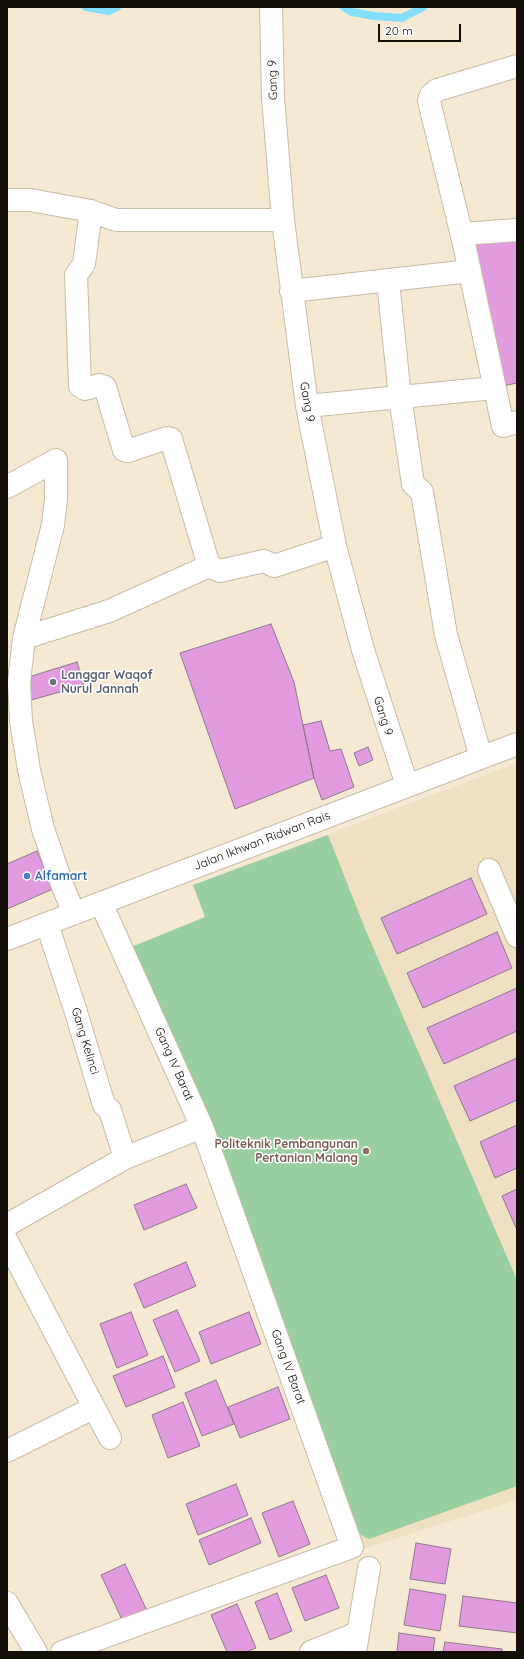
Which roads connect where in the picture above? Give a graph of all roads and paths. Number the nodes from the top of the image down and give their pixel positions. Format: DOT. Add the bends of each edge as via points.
graph roads {
  1 [pos="271,7"];
  2 [pos="517,66"];
  3 [pos="7,200"];
  4 [pos="91,211"];
  5 [pos="283,220"];
  6 [pos="517,230"];
  7 [pos="462,234"];
  8 [pos="470,271"];
  9 [pos="388,281"];
  10 [pos="291,291"];
  11 [pos="494,388"];
  12 [pos="400,397"];
  13 [pos="307,406"];
  14 [pos="517,422"];
  15 [pos="7,487"];
  16 [pos="335,546"];
  17 [pos="210,566"];
  18 [pos="24,638"];
  19 [pos="13,675"];
  20 [pos="517,744"];
  21 [pos="481,757"];
  22 [pos="407,785"];
  23 [pos="488,870"];
  24 [pos="101,903"];
  25 [pos="74,913"];
  26 [pos="47,924"];
  27 [pos="517,936"];
  28 [pos="7,939"];
  29 [pos="202,1127"];
  30 [pos="125,1158"];
  31 [pos="7,1225"];
  32 [pos="7,1241"];
  33 [pos="93,1408"];
  34 [pos="110,1438"];
  35 [pos="7,1451"];
  36 [pos="369,1568"];
  37 [pos="7,1603"];
  38 [pos="357,1642"];
  39 [pos="36,1652"];
  40 [pos="62,1652"];
  41 [pos="311,1652"];
  1 -- 5 [label="street, Gang 9" via="274,97"];
  2 -- 7 [label="street" via="437,90 430,96 429,101"];
  3 -- 4 [label="street" via="30,200"];
  4 -- 5 [label="street" via="116,220"];
  4 -- 17 [label="street" via="84,264 76,275 80,386 85,389 102,385 105,387 124,450 171,439"];
  5 -- 10 [label="street, Gang 9"];
  6 -- 7 [label="street"];
  7 -- 8 [label="street"];
  8 -- 9 [label="street"];
  8 -- 11 [label="street"];
  9 -- 10 [label="street"];
  9 -- 12 [label="street"];
  10 -- 13 [label="street, Gang 9"];
  11 -- 12 [label="street"];
  11 -- 14 [label="street" via="503,426"];
  12 -- 13 [label="street"];
  12 -- 21 [label="street" via="413,484 422,492 446,634"];
  13 -- 16 [label="street, Gang 9"];
  15 -- 18 [label="street" via="56,460 53,525"];
  16 -- 17 [label="street" via="274,566 264,561 220,571"];
  16 -- 22 [label="street, Gang 9" via="363,650"];
  17 -- 18 [label="street" via="109,610"];
  18 -- 19 [label="street"];
  19 -- 25 [label="street" via="29,770 43,829"];
  20 -- 21 [label="street, Jalan Ikhwan Ridwan Rais"];
  21 -- 22 [label="street, Jalan Ikhwan Ridwan Rais"];
  22 -- 24 [label="street, Jalan Ikhwan Ridwan Rais"];
  23 -- 27 [label="street"];
  24 -- 25 [label="street, Jalan Ikhwan Ridwan Rais"];
  24 -- 29 [label="street, Gang IV Barat"];
  25 -- 26 [label="street, Jalan Ikhwan Ridwan Rais"];
  26 -- 28 [label="street, Jalan Ikhwan Ridwan Rais"];
  26 -- 30 [label="street, Gang Kelinci" via="76,1009 104,1105 110,1110"];
  29 -- 30 [label="street"];
  29 -- 40 [label="street, Gang IV Barat" via="352,1547"];
  30 -- 31 [label="street"];
  32 -- 33 [label="street"];
  33 -- 34 [label="street"];
  33 -- 35 [label="street"];
  36 -- 38 [label="street"];
  37 -- 39 [label="street"];
  38 -- 41 [label="street"];
}
